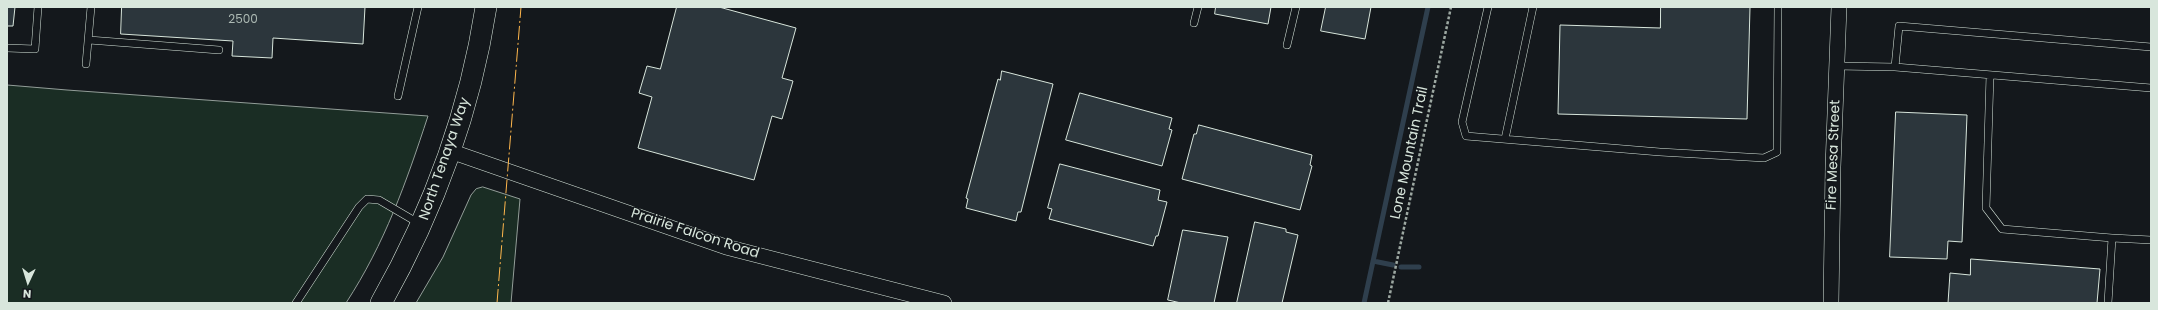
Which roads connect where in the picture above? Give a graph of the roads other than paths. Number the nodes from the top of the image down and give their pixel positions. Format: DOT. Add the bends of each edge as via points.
graph roads {
  1 [pos="38,7"];
  2 [pos="91,7"];
  3 [pos="418,7"];
  4 [pos="486,7"];
  5 [pos="1198,7"];
  6 [pos="1296,7"];
  7 [pos="1488,7"];
  8 [pos="1533,7"];
  9 [pos="1778,7"];
  10 [pos="1839,7"];
  11 [pos="1194,23"];
  12 [pos="89,40"];
  13 [pos="1287,45"];
  14 [pos="2151,47"];
  15 [pos="7,48"];
  16 [pos="219,50"];
  17 [pos="86,64"];
  18 [pos="1837,66"];
  19 [pos="1895,67"];
  20 [pos="1990,75"];
  21 [pos="2151,88"];
  22 [pos="398,96"];
  23 [pos="1505,139"];
  24 [pos="450,151"];
  25 [pos="422,225"];
  26 [pos="2112,238"];
  27 [pos="2151,240"];
  28 [pos="296,303"];
  29 [pos="381,303"];
  30 [pos="944,303"];
  31 [pos="1831,303"];
  32 [pos="2108,303"];
  1 -- 15 [label="lane" via="35,50"];
  2 -- 12 [label="lane"];
  3 -- 22 [label="lane"];
  4 -- 24 [label="main road, North Tenaya Way" via="466,102"];
  5 -- 11 [label="lane"];
  6 -- 13 [label="lane"];
  7 -- 23 [label="lane" via="1462,122 1466,136"];
  8 -- 23 [label="lane"];
  9 -- 23 [label="lane" via="1778,152 1764,158"];
  10 -- 18 [label="street, Fire Mesa Street"];
  12 -- 16 [label="lane"];
  12 -- 17 [label="lane"];
  14 -- 19 [label="lane" via="1899,26"];
  18 -- 19 [label="lane"];
  18 -- 31 [label="street, Fire Mesa Street"];
  19 -- 20 [label="lane"];
  20 -- 21 [label="lane"];
  20 -- 26 [label="lane" via="1986,208 2002,229"];
  24 -- 25 [label="main road, North Tenaya Way"];
  24 -- 30 [label="street, Prairie Falcon Road" via="726,247"];
  25 -- 28 [label="lane" via="379,200 367,199 359,207"];
  25 -- 29 [label="main road, North Tenaya Way"];
  26 -- 27 [label="lane"];
  26 -- 32 [label="lane"];
}
